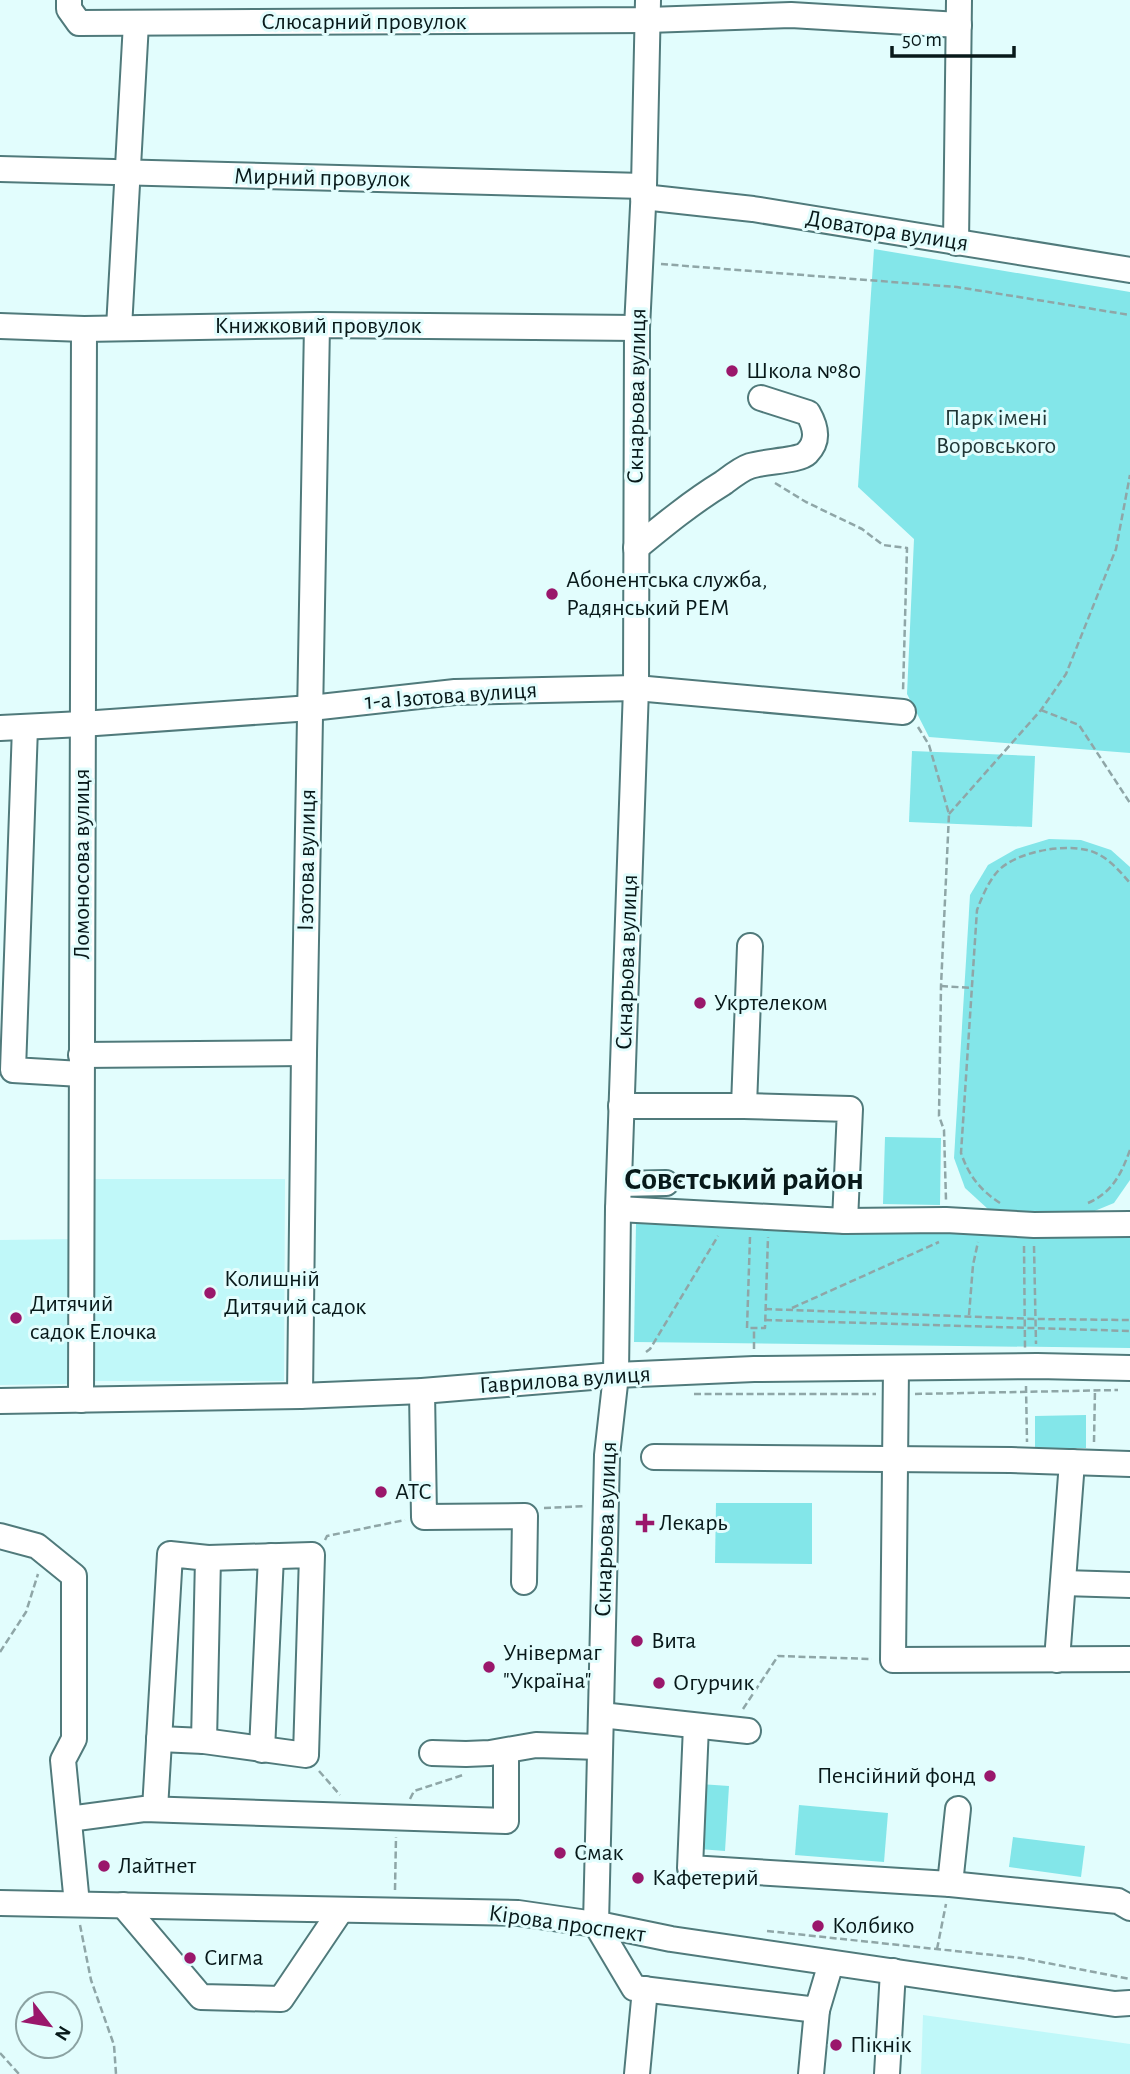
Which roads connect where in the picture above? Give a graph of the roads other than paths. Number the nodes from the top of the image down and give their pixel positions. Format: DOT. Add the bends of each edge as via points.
graph roads {
  1 [pos="69,0"];
  2 [pos="959,0"];
  3 [pos="648,10"];
  4 [pos="136,23"];
  5 [pos="959,25"];
  6 [pos="0,169"];
  7 [pos="128,174"];
  8 [pos="643,191"];
  9 [pos="956,243"];
  10 [pos="1130,270"];
  11 [pos="317,325"];
  12 [pos="0,327"];
  13 [pos="119,328"];
  14 [pos="637,328"];
  15 [pos="84,329"];
  16 [pos="761,398"];
  17 [pos="636,548"];
  18 [pos="636,688"];
  19 [pos="311,708"];
  20 [pos="903,712"];
  21 [pos="82,724"];
  22 [pos="25,727"];
  23 [pos="0,728"];
  24 [pos="750,946"];
  25 [pos="304,1053"];
  26 [pos="81,1064"];
  27 [pos="621,1106"];
  28 [pos="744,1106"];
  29 [pos="666,1183"];
  30 [pos="619,1184"];
  31 [pos="618,1209"];
  32 [pos="845,1221"];
  33 [pos="1130,1224"];
  34 [pos="896,1368"];
  35 [pos="616,1375"];
  36 [pos="1129,1379"];
  37 [pos="422,1391"];
  38 [pos="299,1396"];
  39 [pos="81,1400"];
  40 [pos="0,1401"];
  41 [pos="654,1457"];
  42 [pos="896,1459"];
  43 [pos="1083,1463"];
  44 [pos="1130,1464"];
  45 [pos="0,1536"];
  46 [pos="271,1556"];
  47 [pos="208,1558"];
  48 [pos="524,1583"];
  49 [pos="1063,1583"];
  50 [pos="1130,1585"];
  51 [pos="1130,1659"];
  52 [pos="1057,1660"];
  53 [pos="601,1715"];
  54 [pos="696,1726"];
  55 [pos="739,1730"];
  56 [pos="159,1739"];
  57 [pos="204,1741"];
  58 [pos="600,1747"];
  59 [pos="262,1750"];
  60 [pos="506,1751"];
  61 [pos="432,1753"];
  62 [pos="155,1809"];
  63 [pos="958,1809"];
  64 [pos="69,1819"];
  65 [pos="950,1884"];
  66 [pos="0,1903"];
  67 [pos="77,1904"];
  68 [pos="123,1905"];
  69 [pos="1130,1908"];
  70 [pos="341,1910"];
  71 [pos="596,1924"];
  72 [pos="831,1963"];
  73 [pos="894,1971"];
  74 [pos="645,1989"];
  75 [pos="1130,2003"];
  76 [pos="817,2010"];
  77 [pos="637,2074"];
  78 [pos="811,2074"];
  79 [pos="887,2074"];
  1 -- 4 [label="street, Слюсарний провулок" via="69,9 79,23"];
  2 -- 5 [label="street"];
  3 -- 4 [label="street, Слюсарний провулок"];
  3 -- 5 [label="street, Слюсарний провулок"];
  3 -- 8 [label="street, Скнарьова вулиця"];
  4 -- 7 [label="street"];
  5 -- 9 [label="street"];
  6 -- 7 [label="street, Мирний провулок"];
  7 -- 8 [label="street, Мирний провулок"];
  7 -- 13 [label="street"];
  8 -- 9 [label="street, Доватора вулиця"];
  8 -- 14 [label="street, Скнарьова вулиця"];
  9 -- 10 [label="street, Доватора вулиця"];
  11 -- 13 [label="street, Книжковий провулок"];
  11 -- 14 [label="street, Книжковий провулок"];
  11 -- 19 [label="street, Ізотова вулиця"];
  12 -- 15 [label="street, Книжковий провулок"];
  13 -- 15 [label="street, Книжковий провулок"];
  14 -- 17 [label="street, Скнарьова вулиця"];
  15 -- 21 [label="street, Ломоносова вулиця"];
  16 -- 17 [label="street" via="808,413 815,425 810,451 800,458 748,466"];
  17 -- 18 [label="street, Скнарьова вулиця"];
  18 -- 19 [label="street, 1-а Ізотова вулиця" via="455,692"];
  18 -- 20 [label="street, 1-а Ізотова вулиця"];
  18 -- 27 [label="street, Скнарьова вулиця"];
  19 -- 21 [label="street, 1-а Ізотова вулиця"];
  19 -- 25 [label="street, Ізотова вулиця"];
  21 -- 22 [label="street, 1-а Ізотова вулиця"];
  21 -- 26 [label="street, Ломоносова вулиця"];
  22 -- 23 [label="street, 1-а Ізотова вулиця"];
  22 -- 26 [label="street" via="13,1070"];
  24 -- 28 [label="street"];
  25 -- 26 [label="street"];
  25 -- 38 [label="street, Ізотова вулиця"];
  26 -- 39 [label="street, Ломоносова вулиця"];
  27 -- 28 [label="street"];
  27 -- 30 [label="street, Скнарьова вулиця"];
  28 -- 32 [label="street" via="850,1109"];
  29 -- 30 [label="street"];
  30 -- 31 [label="street, Скнарьова вулиця"];
  31 -- 32 [label="street"];
  31 -- 35 [label="street, Скнарьова вулиця"];
  32 -- 33 [label="street" via="946,1229 983,1222"];
  34 -- 35 [label="street, Гаврилова вулиця"];
  34 -- 36 [label="street, Гаврилова вулиця" via="1032,1366 1095,1379"];
  34 -- 42 [label="street"];
  35 -- 37 [label="street, Гаврилова вулиця"];
  35 -- 53 [label="street, Скнарьова вулиця" via="607,1455"];
  37 -- 38 [label="street, Гаврилова вулиця"];
  37 -- 48 [label="street" via="424,1517 524,1516"];
  38 -- 39 [label="street, Гаврилова вулиця"];
  39 -- 40 [label="street, Гаврилова вулиця"];
  41 -- 42 [label="street"];
  42 -- 43 [label="street"];
  42 -- 52 [label="street" via="893,1660"];
  43 -- 44 [label="street"];
  43 -- 49 [label="street"];
  45 -- 64 [label="street" via="37,1546 74,1576 74,1739 63,1760"];
  46 -- 47 [label="street"];
  46 -- 59 [label="street"];
  46 -- 59 [label="street" via="312,1555 306,1755"];
  47 -- 56 [label="street" via="170,1553"];
  47 -- 57 [label="street"];
  49 -- 50 [label="street"];
  49 -- 52 [label="street"];
  51 -- 52 [label="street"];
  53 -- 54 [label="street"];
  53 -- 58 [label="street, Скнарьова вулиця"];
  54 -- 55 [label="street"];
  54 -- 65 [label="street" via="690,1868"];
  56 -- 57 [label="street"];
  56 -- 62 [label="street"];
  57 -- 59 [label="street"];
  58 -- 60 [label="street" via="537,1745"];
  58 -- 71 [label="street, Скнарьова вулиця"];
  60 -- 61 [label="street"];
  60 -- 62 [label="street" via="506,1821"];
  62 -- 64 [label="street"];
  63 -- 65 [label="street"];
  64 -- 67 [label="street"];
  65 -- 69 [label="street" via="1118,1901"];
  66 -- 67 [label="street, Кірова проспект"];
  67 -- 68 [label="street, Кірова проспект"];
  68 -- 70 [label="street, Кірова проспект"];
  68 -- 70 [label="street" via="201,1997 281,1999"];
  70 -- 71 [label="street, Кірова проспект" via="518,1913"];
  71 -- 72 [label="street, Кірова проспект"];
  71 -- 74 [label="street" via="634,1988"];
  72 -- 73 [label="street, Кірова проспект"];
  72 -- 76 [label="street"];
  73 -- 75 [label="street, Кірова проспект"];
  73 -- 79 [label="street"];
  74 -- 76 [label="street"];
  74 -- 77 [label="street"];
  76 -- 78 [label="street"];
}
